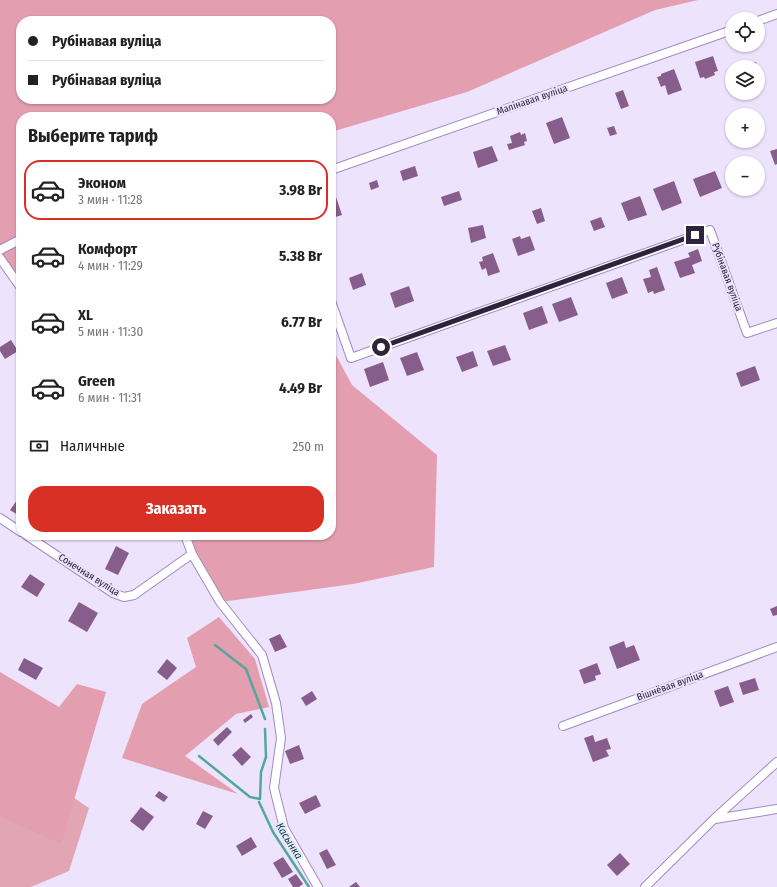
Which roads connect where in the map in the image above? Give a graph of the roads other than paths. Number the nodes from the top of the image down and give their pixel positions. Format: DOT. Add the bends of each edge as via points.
graph roads {
  1 [pos="777,14"];
  2 [pos="765,18"];
  3 [pos="725,32"];
  4 [pos="336,168"];
  5 [pos="16,242"];
  6 [pos="0,250"];
  7 [pos="0,258"];
  8 [pos="16,281"];
  9 [pos="336,316"];
  10 [pos="777,323"];
  11 [pos="0,518"];
  12 [pos="16,529"];
  13 [pos="34,540"];
  14 [pos="187,540"];
  15 [pos="192,554"];
  16 [pos="777,646"];
  17 [pos="563,726"];
  18 [pos="777,762"];
  19 [pos="777,809"];
  20 [pos="714,819"];
  21 [pos="318,887"];
  22 [pos="645,887"];
  1 -- 2 [label="street"];
  3 -- 4 [label="street, Малінавая вуліца"];
  5 -- 6 [label="street"];
  7 -- 8 [label="street"];
  9 -- 10 [label="street, Рубінавая вуліца" via="351,358 710,230 747,333"];
  11 -- 12 [label="street"];
  13 -- 15 [label="street, Сонечная вуліца" via="113,593 124,597 134,595"];
  14 -- 15 [label="street"];
  15 -- 21 [label="street" via="220,602 262,655 276,703 281,738 274,788 277,802 284,828"];
  16 -- 17 [label="street, Вішнёвая вуліца"];
  18 -- 20 [label="street"];
  19 -- 20 [label="street"];
  20 -- 22 [label="street"];
}
